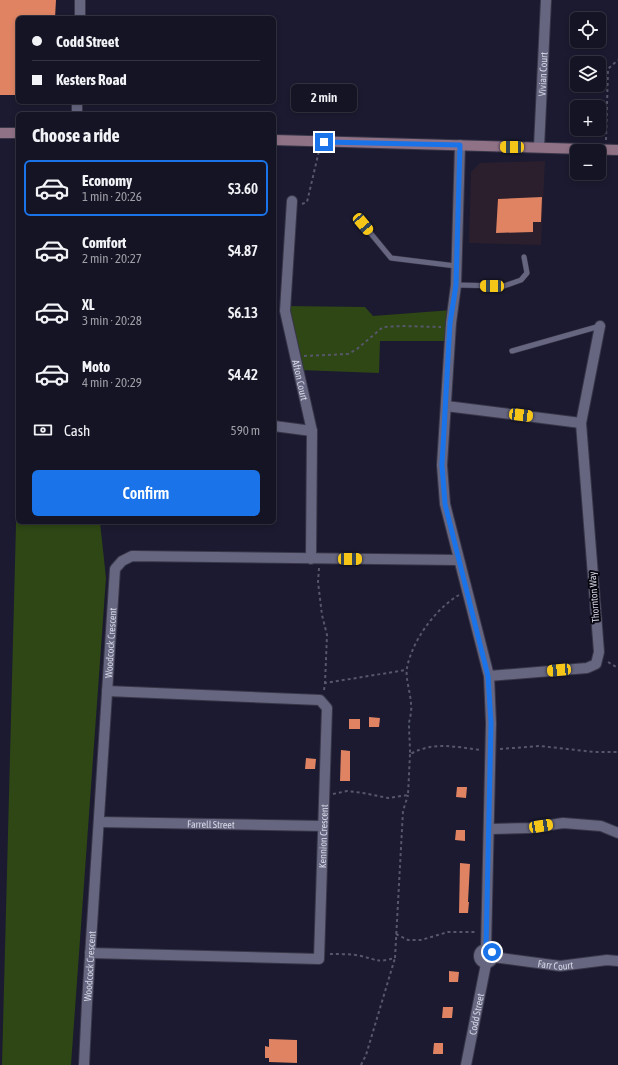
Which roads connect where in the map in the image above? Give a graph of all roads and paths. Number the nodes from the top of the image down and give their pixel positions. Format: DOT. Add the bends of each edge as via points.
graph roads {
  1 [pos="80,0"];
  2 [pos="546,0"];
  3 [pos="80,16"];
  4 [pos="618,60"];
  5 [pos="0,133"];
  6 [pos="16,133"];
  7 [pos="276,140"];
  8 [pos="460,145"];
  9 [pos="538,147"];
  10 [pos="570,148"];
  11 [pos="606,149"];
  12 [pos="618,150"];
  13 [pos="319,151"];
  14 [pos="292,204"];
  15 [pos="363,224"];
  16 [pos="524,257"];
  17 [pos="456,266"];
  18 [pos="456,285"];
  19 [pos="600,326"];
  20 [pos="450,328"];
  21 [pos="512,351"];
  22 [pos="295,356"];
  23 [pos="446,406"];
  24 [pos="581,423"];
  25 [pos="276,426"];
  26 [pos="312,432"];
  27 [pos="311,559"];
  28 [pos="458,560"];
  29 [pos="319,567"];
  30 [pos="461,594"];
  31 [pos="608,662"];
  32 [pos="618,668"];
  33 [pos="406,670"];
  34 [pos="488,676"];
  35 [pos="325,683"];
  36 [pos="324,690"];
  37 [pos="107,691"];
  38 [pos="499,749"];
  39 [pos="482,750"];
  40 [pos="618,752"];
  41 [pos="410,754"];
  42 [pos="330,795"];
  43 [pos="408,795"];
  44 [pos="98,822"];
  45 [pos="323,826"];
  46 [pos="490,828"];
  47 [pos="618,833"];
  48 [pos="478,932"];
  49 [pos="396,934"];
  50 [pos="90,953"];
  51 [pos="326,954"];
  52 [pos="395,958"];
  53 [pos="489,960"];
  54 [pos="618,961"];
  55 [pos="84,1065"];
  56 [pos="361,1065"];
  57 [pos="466,1065"];
  1 -- 3 [label="street"];
  2 -- 9 [label="street, Vivian Court"];
  4 -- 11 [label="path" via="608,69"];
  5 -- 6 [label="main road"];
  7 -- 8 [label="main road"];
  8 -- 9 [label="main road"];
  8 -- 17 [label="street"];
  9 -- 10 [label="main road"];
  11 -- 12 [label="main road"];
  13 -- 14 [label="path" via="308,202"];
  14 -- 22 [label="street, Afton Court" via="285,310"];
  15 -- 17 [label="lane" via="392,258"];
  16 -- 18 [label="lane" via="527,273 521,280 504,286"];
  17 -- 18 [label="street"];
  18 -- 20 [label="street"];
  19 -- 21 [label="lane"];
  19 -- 24 [label="street, Thornton Way"];
  20 -- 22 [label="path" via="383,327 348,354"];
  20 -- 23 [label="street"];
  22 -- 26 [label="street, Afton Court"];
  23 -- 24 [label="street"];
  23 -- 28 [label="street" via="442,465 445,504"];
  24 -- 34 [label="street, Thornton Way" via="599,652 596,664 587,668"];
  25 -- 26 [label="street"];
  26 -- 27 [label="street, Afton Court"];
  27 -- 28 [label="street, Woodcock Crescent"];
  27 -- 37 [label="street, Woodcock Crescent" via="132,556 122,561 115,569"];
  28 -- 34 [label="street"];
  29 -- 35 [label="path" via="318,582 327,635"];
  30 -- 33 [label="path" via="435,614 423,631"];
  31 -- 32 [label="path"];
  33 -- 35 [label="path"];
  33 -- 41 [label="path" via="412,706 409,724"];
  34 -- 46 [label="street" via="491,723"];
  35 -- 36 [label="path"];
  37 -- 44 [label="street, Woodcock Crescent"];
  37 -- 45 [label="street, Kennion Crescent" via="320,700 327,708"];
  38 -- 40 [label="path" via="540,746"];
  39 -- 41 [label="path" via="436,745 421,748"];
  41 -- 43 [label="path"];
  42 -- 43 [label="path" via="347,791 388,798"];
  43 -- 49 [label="path" via="403,811"];
  44 -- 45 [label="street, Farrell Street"];
  44 -- 50 [label="street, Woodcock Crescent"];
  45 -- 50 [label="street, Kennion Crescent" via="319,959"];
  46 -- 47 [label="street" via="530,828 563,823 601,826"];
  46 -- 53 [label="street" via="486,949 478,956 481,962"];
  48 -- 49 [label="path" via="448,932 421,940 408,940"];
  49 -- 52 [label="path"];
  50 -- 55 [label="street, Woodcock Crescent"];
  51 -- 52 [label="path" via="361,956 382,962"];
  52 -- 56 [label="path"];
  53 -- 54 [label="street, Farr Court" via="560,966"];
  53 -- 57 [label="street, Codd Street"];
}
